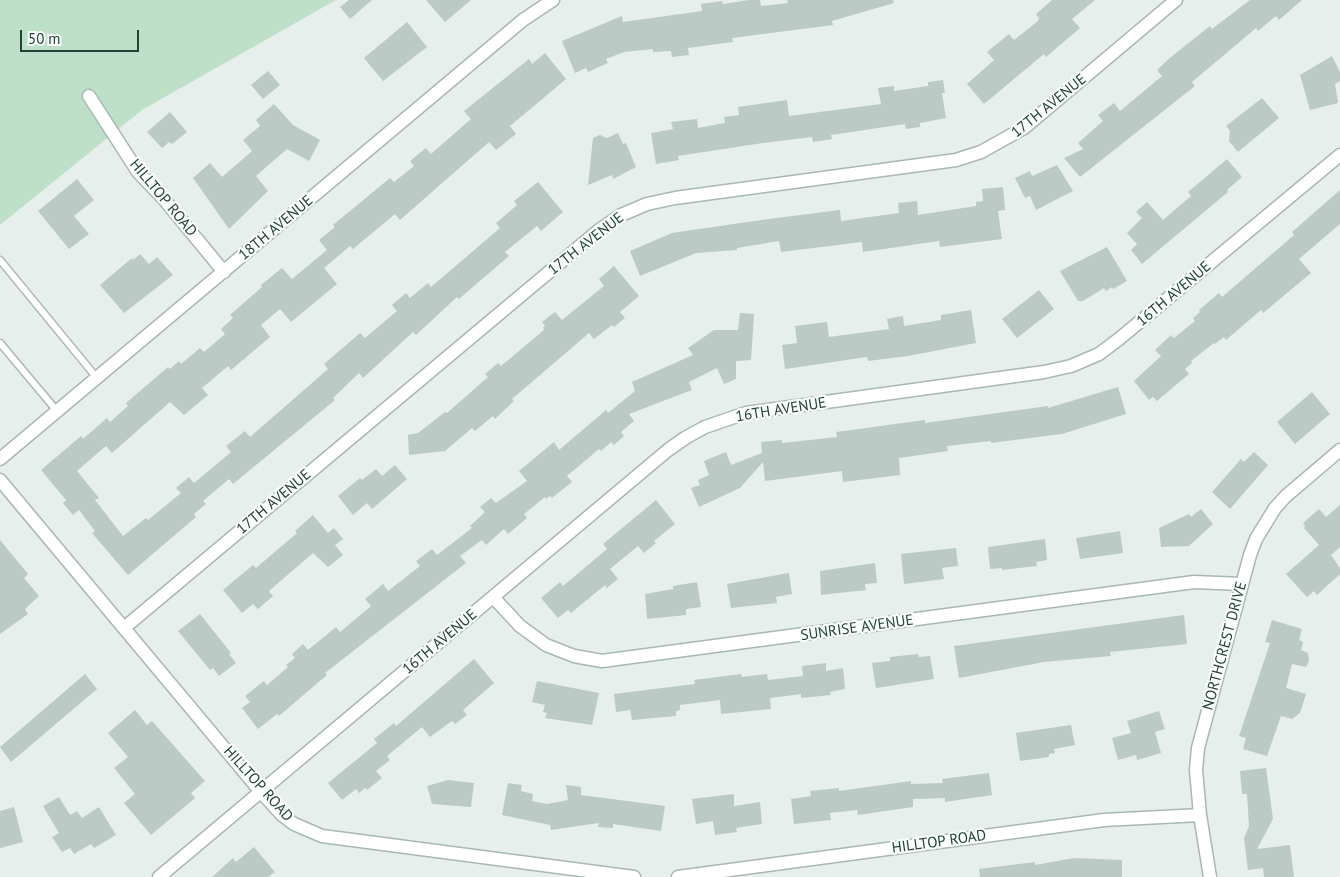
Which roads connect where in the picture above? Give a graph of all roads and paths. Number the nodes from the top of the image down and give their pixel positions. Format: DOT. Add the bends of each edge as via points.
graph roads {
  1 [pos="553,0"];
  2 [pos="1176,0"];
  3 [pos="89,96"];
  4 [pos="1340,155"];
  5 [pos="0,260"];
  6 [pos="224,272"];
  7 [pos="0,343"];
  8 [pos="97,378"];
  9 [pos="57,411"];
  10 [pos="1340,450"];
  11 [pos="0,459"];
  12 [pos="0,480"];
  13 [pos="1242,584"];
  14 [pos="493,597"];
  15 [pos="124,628"];
  16 [pos="261,792"];
  17 [pos="1200,814"];
  18 [pos="159,877"];
  19 [pos="634,877"];
  20 [pos="678,877"];
  21 [pos="1210,877"];
  1 -- 6 [label="street, 18TH AVENUE" via="523,20"];
  2 -- 15 [label="street, 17TH AVENUE" via="1024,128 981,152 956,160 675,198 647,204 622,215 598,231"];
  3 -- 6 [label="street, HILLTOP ROAD" via="138,172"];
  4 -- 14 [label="street, 16TH AVENUE" via="1099,354 1071,366 1044,372 746,413 705,426 668,450"];
  5 -- 8 [label="lane"];
  6 -- 8 [label="street, 18TH AVENUE"];
  7 -- 9 [label="lane"];
  8 -- 9 [label="street, 18TH AVENUE"];
  9 -- 11 [label="street, 18TH AVENUE"];
  10 -- 13 [label="street, NORTHCREST DRIVE" via="1275,508 1256,538"];
  12 -- 15 [label="street, HILLTOP ROAD"];
  13 -- 14 [label="street, SUNRISE AVENUE" via="1194,582 602,661 574,656 546,645 520,626"];
  13 -- 17 [label="street, NORTHCREST DRIVE" via="1198,748 1196,770"];
  14 -- 16 [label="street, 16TH AVENUE"];
  15 -- 16 [label="street, HILLTOP ROAD"];
  16 -- 18 [label="street, 16TH AVENUE"];
  16 -- 19 [label="street, HILLTOP ROAD" via="294,824 322,836"];
  17 -- 20 [label="street, HILLTOP ROAD" via="1104,820"];
  17 -- 21 [label="street, NORTHCREST DRIVE"];
}
